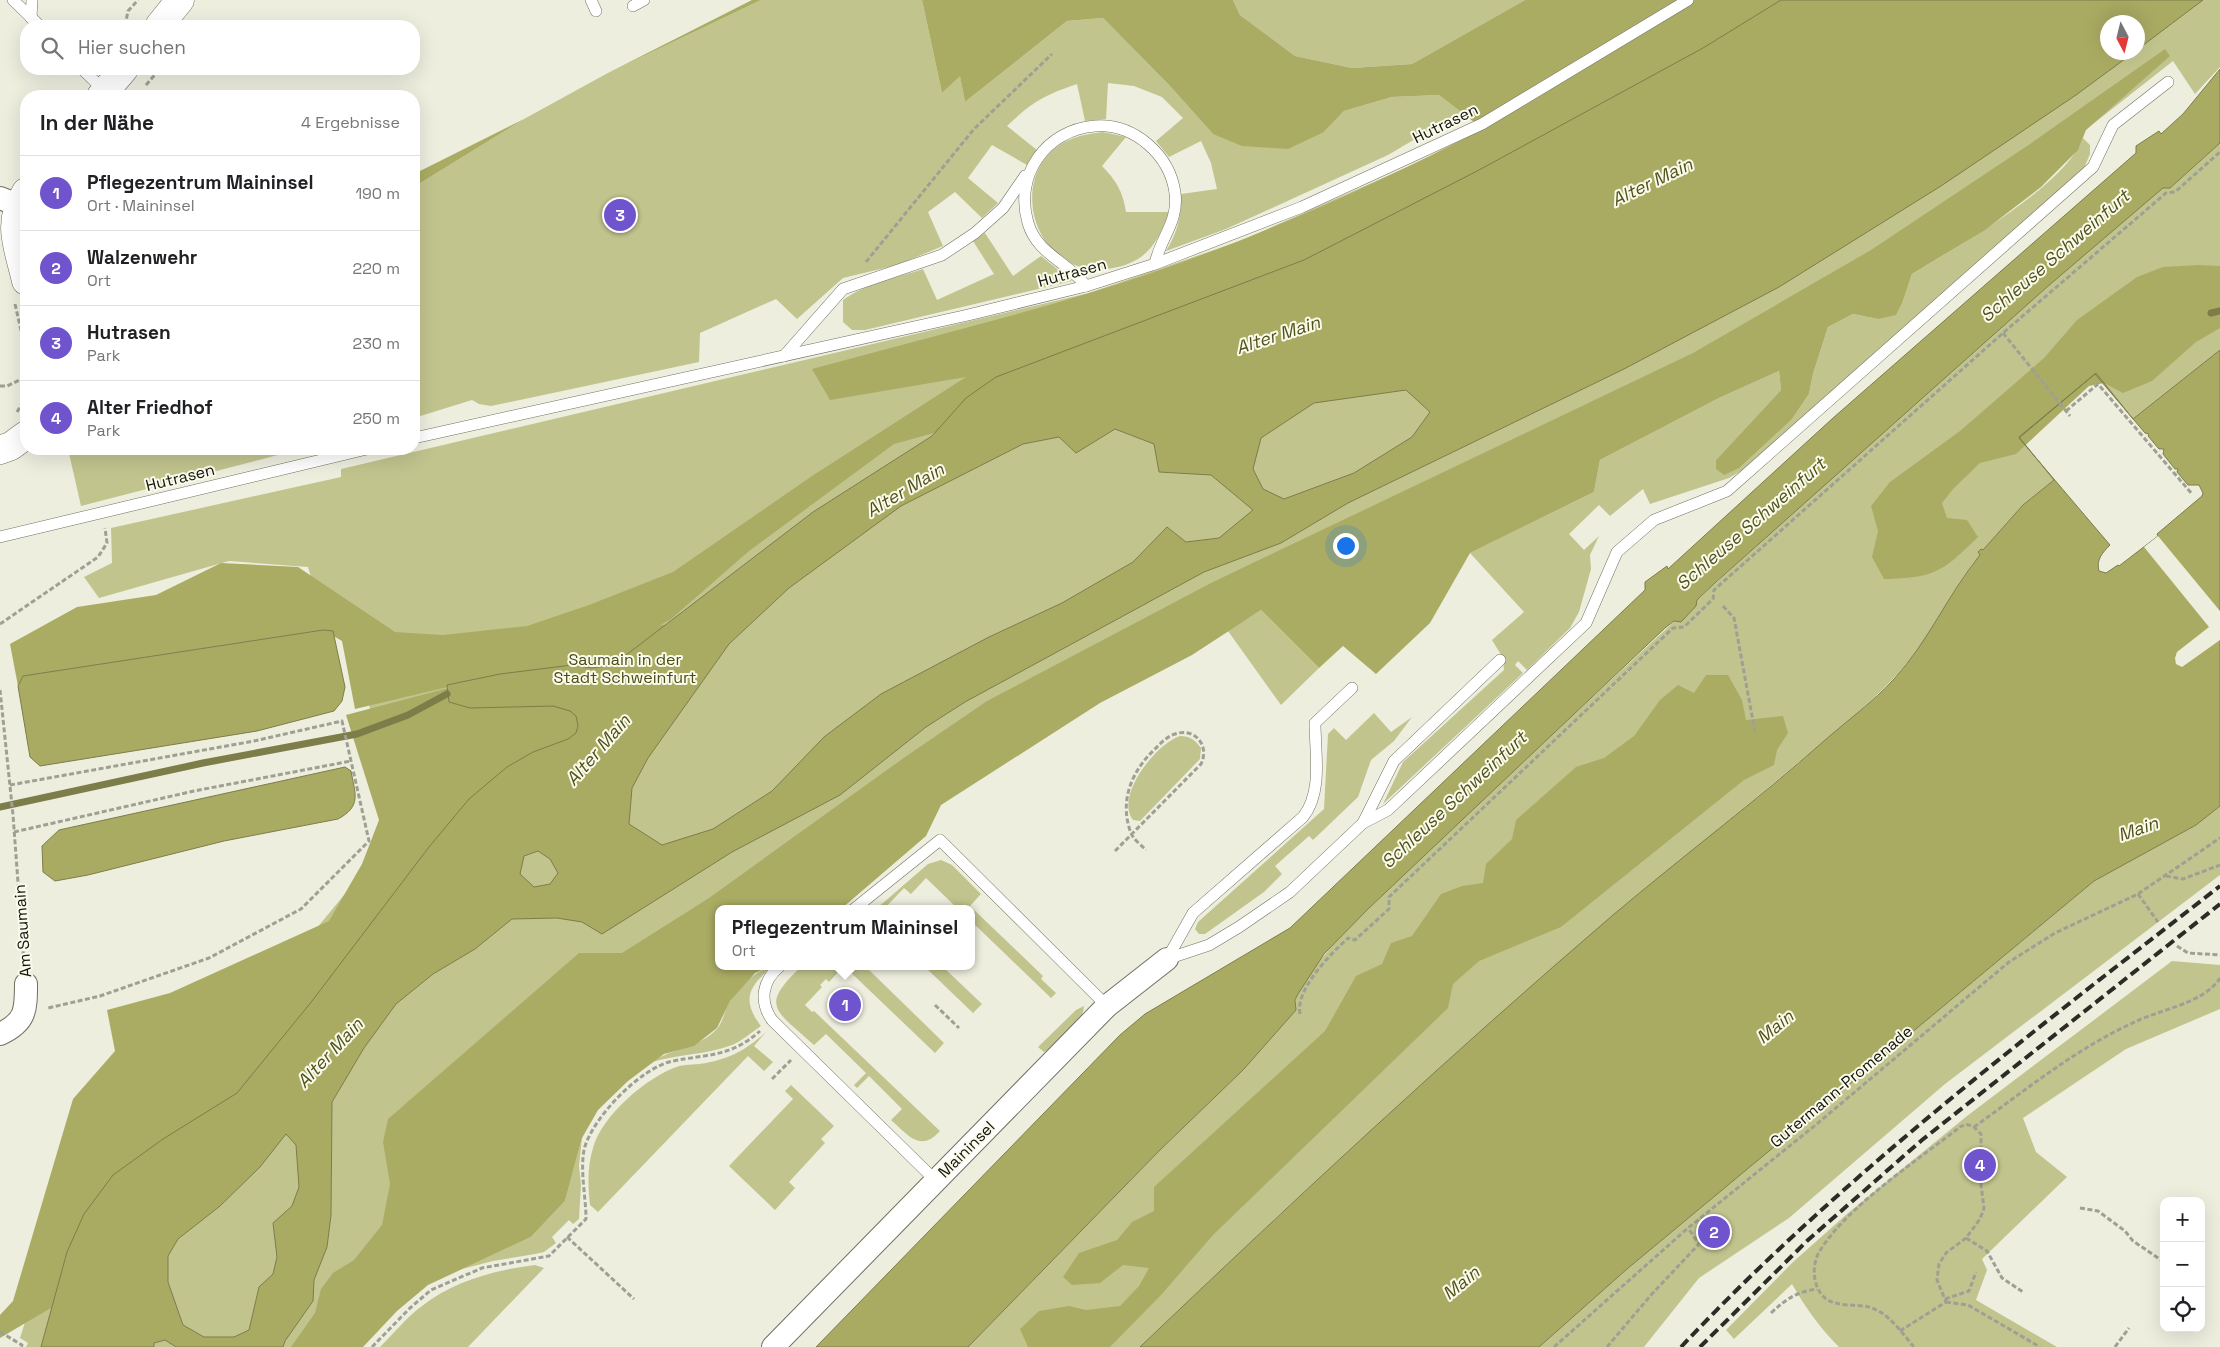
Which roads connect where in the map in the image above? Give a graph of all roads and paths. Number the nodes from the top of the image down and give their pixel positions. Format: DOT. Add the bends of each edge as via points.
graph roads {
  1 [pos="14,0"];
  2 [pos="32,0"];
  3 [pos="138,0"];
  4 [pos="180,0"];
  5 [pos="591,0"];
  6 [pos="644,0"];
  7 [pos="1688,0"];
  8 [pos="633,6"];
  9 [pos="596,11"];
  10 [pos="34,20"];
  11 [pos="36,20"];
  12 [pos="126,20"];
  13 [pos="164,20"];
  14 [pos="1052,54"];
  15 [pos="87,75"];
  16 [pos="119,75"];
  17 [pos="155,75"];
  18 [pos="2168,82"];
  19 [pos="142,89"];
  20 [pos="100,90"];
  21 [pos="106,90"];
  22 [pos="2220,152"];
  23 [pos="1029,170"];
  24 [pos="15,198"];
  25 [pos="20,252"];
  26 [pos="1155,264"];
  27 [pos="1086,286"];
  28 [pos="843,289"];
  29 [pos="2003,333"];
  30 [pos="784,356"];
  31 [pos="20,380"];
  32 [pos="0,386"];
  33 [pos="2066,411"];
  34 [pos="2070,416"];
  35 [pos="420,437"];
  36 [pos="20,439"];
  37 [pos="0,450"];
  38 [pos="342,455"];
  39 [pos="2192,494"];
  40 [pos="102,513"];
  41 [pos="0,537"];
  42 [pos="1723,606"];
  43 [pos="0,624"];
  44 [pos="1500,660"];
  45 [pos="1352,688"];
  46 [pos="0,690"];
  47 [pos="1756,732"];
  48 [pos="351,761"];
  49 [pos="10,785"];
  50 [pos="1363,824"];
  51 [pos="14,832"];
  52 [pos="1131,835"];
  53 [pos="2220,838"];
  54 [pos="1146,850"];
  55 [pos="1115,851"];
  56 [pos="2220,865"];
  57 [pos="2165,876"];
  58 [pos="2138,894"];
  59 [pos="859,905"];
  60 [pos="2158,922"];
  61 [pos="2177,946"];
  62 [pos="2220,955"];
  63 [pos="1167,959"];
  64 [pos="777,970"];
  65 [pos="2220,978"];
  66 [pos="26,984"];
  67 [pos="935,1005"];
  68 [pos="1107,1006"];
  69 [pos="25,1013"];
  70 [pos="1300,1014"];
  71 [pos="772,1020"];
  72 [pos="959,1028"];
  73 [pos="0,1034"];
  74 [pos="802,1049"];
  75 [pos="772,1079"];
  76 [pos="1974,1126"];
  77 [pos="935,1180"];
  78 [pos="2080,1208"];
  79 [pos="1688,1228"];
  80 [pos="567,1237"];
  81 [pos="1966,1238"];
  82 [pos="2160,1259"];
  83 [pos="1976,1272"];
  84 [pos="1817,1289"];
  85 [pos="2023,1292"];
  86 [pos="634,1299"];
  87 [pos="1946,1300"];
  88 [pos="1771,1313"];
  89 [pos="2129,1328"];
  90 [pos="1900,1331"];
  91 [pos="0,1332"];
  92 [pos="21,1347"];
  93 [pos="372,1347"];
  94 [pos="773,1347"];
  95 [pos="1554,1347"];
  96 [pos="1607,1347"];
  97 [pos="1914,1347"];
  98 [pos="2040,1347"];
  99 [pos="2115,1347"];
  1 -- 10 [label="lane"];
  2 -- 11 [label="lane"];
  3 -- 12 [label="path" via="128,11"];
  4 -- 13 [label="street"];
  5 -- 9 [label="lane"];
  6 -- 8 [label="lane"];
  7 -- 26 [label="lane, Hutrasen" via="1482,124 1302,207"];
  14 -- 28 [label="path" via="974,128"];
  15 -- 20 [label="lane"];
  16 -- 21 [label="street"];
  17 -- 19 [label="path"];
  18 -- 50 [label="lane" via="2113,125 2093,167 1727,490 1654,520 1617,552 1586,623 1388,810"];
  22 -- 29 [label="path" via="2175,192 2166,192"];
  23 -- 26 [label="lane" via="1044,150 1066,134 1096,126 1126,130 1152,148 1167,167 1175,193 1173,224 1158,249"];
  23 -- 27 [label="lane" via="1024,194 1028,225 1037,243 1052,258 1078,275"];
  23 -- 28 [label="lane" via="1003,208 975,233 942,255"];
  24 -- 25 [label="street" via="14,223"];
  26 -- 27 [label="lane, Hutrasen"];
  27 -- 30 [label="lane, Hutrasen"];
  28 -- 30 [label="lane"];
  29 -- 33 [label="path"];
  29 -- 70 [label="path" via="1714,590 1713,599 1684,628 1673,628 1389,896 1389,909 1356,940 1348,938 1327,957 1299,1001"];
  30 -- 35 [label="lane, Hutrasen"];
  31 -- 32 [label="path"];
  33 -- 34 [label="path"];
  33 -- 39 [label="path" via="2098,384"];
  36 -- 37 [label="street"];
  38 -- 40 [label="lane, Hutrasen"];
  40 -- 41 [label="lane, Hutrasen"];
  40 -- 43 [label="path" via="107,543 98,556"];
  42 -- 47 [label="path" via="1734,618"];
  44 -- 50 [label="lane" via="1394,761"];
  45 -- 63 [label="lane" via="1315,723 1315,794 1312,806 1193,914"];
  46 -- 49 [label="path"];
  48 -- 49 [label="path" via="342,721 254,741"];
  48 -- 51 [label="path" via="194,791"];
  48 -- 69 [label="path" via="369,841 301,909 209,958 100,996"];
  49 -- 51 [label="path, Am Saumain"];
  50 -- 63 [label="lane" via="1290,892 1209,944"];
  51 -- 66 [label="path, Am Saumain"];
  52 -- 52 [label="path" via="1201,764 1205,750 1195,736 1177,733 1168,737 1140,766 1126,801"];
  52 -- 54 [label="path"];
  52 -- 55 [label="path"];
  53 -- 57 [label="path, Gutermann-Promenade"];
  56 -- 57 [label="path" via="2183,879"];
  57 -- 58 [label="path, Gutermann-Promenade"];
  58 -- 60 [label="path"];
  58 -- 79 [label="path, Gutermann-Promenade" via="2055,933 2009,962"];
  59 -- 68 [label="lane" via="940,840"];
  61 -- 62 [label="path" via="2188,953"];
  63 -- 68 [label="street, Maininsel"];
  64 -- 71 [label="lane" via="765,984 762,998"];
  65 -- 76 [label="path" via="2199,996 2136,1021 2104,1038"];
  66 -- 69 [label="street, Am Saumain"];
  67 -- 72 [label="path"];
  68 -- 77 [label="street, Maininsel"];
  69 -- 73 [label="street" via="19,1023"];
  71 -- 74 [label="lane"];
  71 -- 80 [label="path" via="730,1052 658,1066 619,1097 588,1138 583,1163 586,1219"];
  74 -- 75 [label="path"];
  74 -- 77 [label="lane"];
  76 -- 81 [label="path" via="1981,1134 1984,1208"];
  76 -- 84 [label="path" via="1966,1124 1960,1127 1836,1229 1819,1251 1814,1271"];
  77 -- 94 [label="street, Maininsel"];
  78 -- 82 [label="path" via="2098,1211"];
  79 -- 95 [label="path, Gutermann-Promenade"];
  79 -- 96 [label="path" via="1699,1244"];
  80 -- 86 [label="path"];
  80 -- 93 [label="path" via="549,1256 482,1268 431,1290"];
  81 -- 85 [label="path" via="1987,1251 2002,1278"];
  81 -- 87 [label="path" via="1938,1264 1937,1280"];
  83 -- 87 [label="path" via="1969,1291"];
  84 -- 88 [label="path" via="1799,1292"];
  84 -- 90 [label="path" via="1827,1300 1870,1307"];
  87 -- 90 [label="path"];
  87 -- 98 [label="path" via="1968,1305"];
  89 -- 99 [label="path"];
  90 -- 97 [label="path"];
  91 -- 92 [label="path" via="22,1344"];
}
